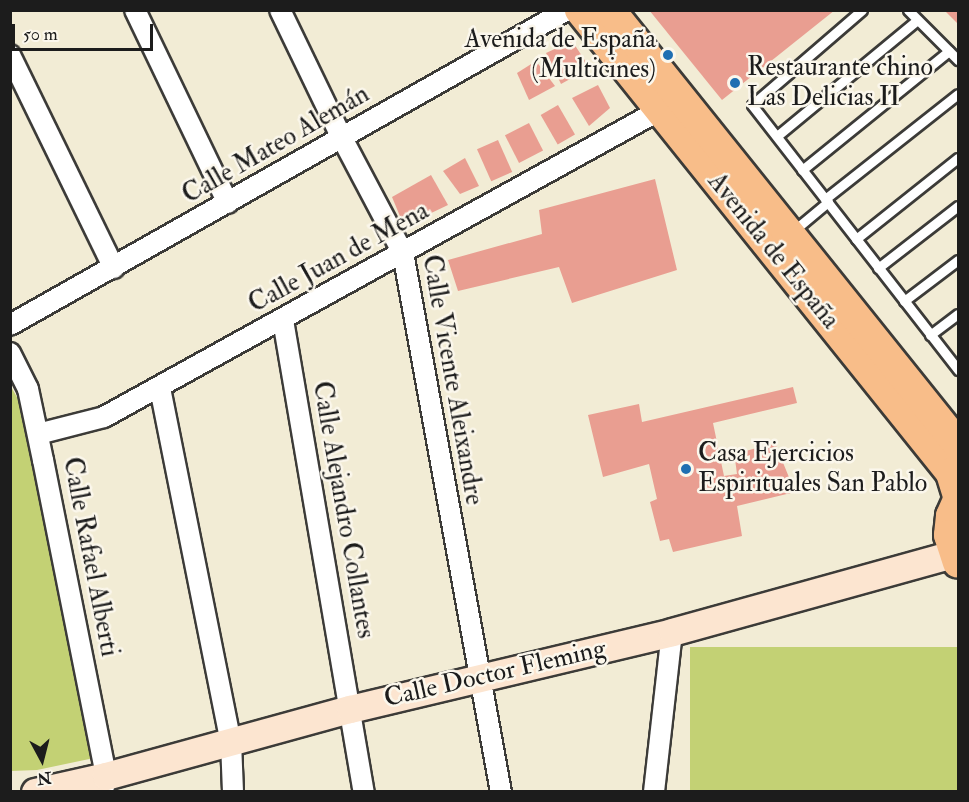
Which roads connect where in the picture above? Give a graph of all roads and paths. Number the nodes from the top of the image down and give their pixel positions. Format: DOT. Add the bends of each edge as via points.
graph roads {
  1 [pos="135,10"];
  2 [pos="280,10"];
  3 [pos="567,10"];
  4 [pos="580,10"];
  5 [pos="862,10"];
  6 [pos="908,10"];
  7 [pos="618,15"];
  8 [pos="917,20"];
  9 [pos="949,51"];
  10 [pos="10,55"];
  11 [pos="958,60"];
  12 [pos="958,94"];
  13 [pos="660,110"];
  14 [pos="777,136"];
  15 [pos="342,138"];
  16 [pos="958,158"];
  17 [pos="802,170"];
  18 [pos="826,201"];
  19 [pos="228,203"];
  20 [pos="958,206"];
  21 [pos="790,233"];
  22 [pos="855,239"];
  23 [pos="403,253"];
  24 [pos="958,260"];
  25 [pos="114,268"];
  26 [pos="878,268"];
  27 [pos="904,301"];
  28 [pos="958,314"];
  29 [pos="283,320"];
  30 [pos="10,325"];
  31 [pos="930,335"];
  32 [pos="10,353"];
  33 [pos="958,370"];
  34 [pos="160,388"];
  35 [pos="38,434"];
  36 [pos="958,444"];
  37 [pos="958,498"];
  38 [pos="956,558"];
  39 [pos="672,632"];
  40 [pos="478,677"];
  41 [pos="350,709"];
  42 [pos="231,742"];
  43 [pos="104,784"];
  44 [pos="35,792"];
  45 [pos="233,792"];
  46 [pos="364,792"];
  47 [pos="501,792"];
  48 [pos="654,792"];
  1 -- 19 [label="street"];
  2 -- 15 [label="street, Calle Vicente Aleixandre"];
  3 -- 15 [label="street, Calle Mateo Alemán"];
  4 -- 13 [label="main road, Avenida de España"];
  5 -- 14 [label="lane" via="752,105"];
  6 -- 8 [label="lane"];
  7 -- 21 [label="main road, Avenida de España" via="705,131"];
  8 -- 9 [label="lane"];
  8 -- 14 [label="lane"];
  9 -- 11 [label="lane"];
  9 -- 17 [label="lane"];
  10 -- 25 [label="street"];
  12 -- 18 [label="lane"];
  13 -- 23 [label="street, Calle Juan de Mena"];
  13 -- 37 [label="main road, Avenida de España" via="951,473"];
  14 -- 17 [label="lane"];
  15 -- 19 [label="street, Calle Mateo Alemán"];
  15 -- 23 [label="street, Calle Vicente Aleixandre"];
  16 -- 22 [label="lane"];
  17 -- 18 [label="lane"];
  18 -- 21 [label="lane"];
  18 -- 22 [label="lane"];
  19 -- 25 [label="street, Calle Mateo Alemán"];
  20 -- 26 [label="lane"];
  21 -- 36 [label="main road, Avenida de España"];
  22 -- 26 [label="lane"];
  23 -- 29 [label="street, Calle Juan de Mena"];
  23 -- 40 [label="street, Calle Vicente Aleixandre"];
  24 -- 27 [label="lane"];
  25 -- 30 [label="street, Calle Mateo Alemán"];
  26 -- 27 [label="lane"];
  27 -- 31 [label="lane"];
  28 -- 31 [label="lane"];
  29 -- 34 [label="street, Calle Juan de Mena"];
  29 -- 41 [label="street, Calle Alejandro Collantes"];
  31 -- 33 [label="lane"];
  32 -- 35 [label="street, Calle Rafael Alberti" via="28,389"];
  34 -- 35 [label="street, Calle Juan de Mena" via="104,417"];
  34 -- 42 [label="street"];
  35 -- 43 [label="street, Calle Rafael Alberti"];
  37 -- 38 [label="main road" via="949,535"];
  38 -- 39 [label="main road, Calle Doctor Fleming"];
  39 -- 40 [label="main road, Calle Doctor Fleming"];
  39 -- 48 [label="street"];
  40 -- 41 [label="main road, Calle Doctor Fleming"];
  40 -- 47 [label="street, Calle Vicente Aleixandre"];
  41 -- 42 [label="main road, Calle Doctor Fleming"];
  41 -- 46 [label="street, Calle Alejandro Collantes"];
  42 -- 43 [label="main road, Calle Doctor Fleming"];
  42 -- 45 [label="street"];
  43 -- 44 [label="main road, Calle Doctor Fleming"];
}
